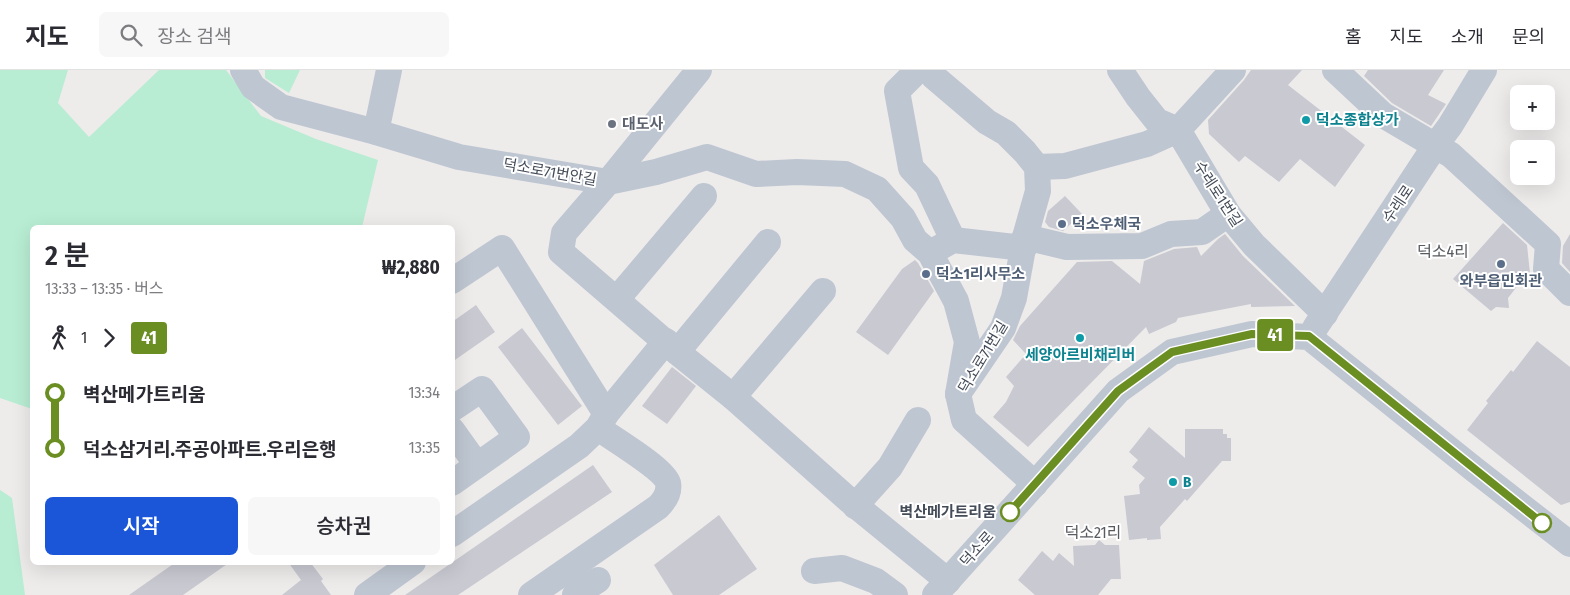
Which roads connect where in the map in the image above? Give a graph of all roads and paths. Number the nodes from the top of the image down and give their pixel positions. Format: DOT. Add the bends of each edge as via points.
graph roads {
  1 [pos="243,70"];
  2 [pos="389,70"];
  3 [pos="699,70"];
  4 [pos="918,70"];
  5 [pos="931,70"];
  6 [pos="1120,70"];
  7 [pos="1233,70"];
  8 [pos="1335,70"];
  9 [pos="1484,70"];
  10 [pos="1178,130"];
  11 [pos="376,132"];
  12 [pos="1435,146"];
  13 [pos="1037,167"];
  14 [pos="608,182"];
  15 [pos="704,196"];
  16 [pos="1228,214"];
  17 [pos="953,240"];
  18 [pos="768,242"];
  19 [pos="1025,242"];
  20 [pos="930,252"];
  21 [pos="455,279"];
  22 [pos="823,291"];
  23 [pos="1570,294"];
  24 [pos="616,299"];
  25 [pos="1325,314"];
  26 [pos="1309,336"];
  27 [pos="671,347"];
  28 [pos="958,394"];
  29 [pos="733,397"];
  30 [pos="455,407"];
  31 [pos="918,420"];
  32 [pos="602,421"];
  33 [pos="455,434"];
  34 [pos="477,466"];
  35 [pos="455,481"];
  36 [pos="1035,484"];
  37 [pos="855,506"];
  38 [pos="456,524"];
  39 [pos="1570,544"];
  40 [pos="409,565"];
  41 [pos="814,571"];
  42 [pos="598,580"];
  43 [pos="941,588"];
  44 [pos="367,595"];
  45 [pos="531,595"];
  46 [pos="575,595"];
  47 [pos="895,595"];
  1 -- 11 [label="street, 덕소로71번안길" via="253,87 281,107"];
  2 -- 11 [label="street"];
  3 -- 14 [label="street"];
  4 -- 17 [label="street" via="897,91 911,168 927,185"];
  5 -- 13 [label="street" via="933,76 987,122 1006,133"];
  6 -- 10 [label="street" via="1157,121"];
  7 -- 10 [label="street"];
  8 -- 12 [label="street" via="1383,115"];
  9 -- 12 [label="street, 수레로"];
  10 -- 13 [label="street" via="1138,147 1065,166"];
  10 -- 16 [label="street, 수레로1번길"];
  11 -- 14 [label="street, 덕소로71번안길" via="459,156"];
  12 -- 23 [label="street" via="1451,155 1548,244 1546,268"];
  12 -- 25 [label="street, 수레로"];
  13 -- 19 [label="street, 덕소로71번길" via="1038,191"];
  14 -- 20 [label="street, 덕소로71번안길" via="707,157 756,174 845,174 877,189 903,218 915,240"];
  14 -- 24 [label="street" via="564,233 561,252"];
  15 -- 24 [label="street"];
  16 -- 19 [label="street" via="1202,232 1171,234 1142,246 1067,247"];
  16 -- 25 [label="street, 수레로1번길" via="1254,245"];
  17 -- 19 [label="street"];
  17 -- 20 [label="street"];
  18 -- 27 [label="street"];
  19 -- 28 [label="street, 덕소로71번길" via="1014,298 1003,328"];
  20 -- 28 [label="street, 덕소로71번안길" via="956,301 967,342"];
  21 -- 32 [label="street" via="502,248"];
  22 -- 29 [label="street"];
  24 -- 27 [label="street"];
  25 -- 26 [label="street, 수레로"];
  26 -- 36 [label="street, 덕소로" via="1252,334 1172,352 1118,391"];
  26 -- 39 [label="street"];
  27 -- 29 [label="street"];
  27 -- 32 [label="street"];
  28 -- 36 [label="street, 덕소로71번길" via="964,420"];
  29 -- 37 [label="street"];
  30 -- 34 [label="street" via="482,389 517,437"];
  31 -- 37 [label="street" via="890,467"];
  32 -- 38 [label="street" via="579,446"];
  32 -- 45 [label="street" via="660,471 668,483 667,497 658,508"];
  33 -- 34 [label="street"];
  34 -- 35 [label="street"];
  36 -- 43 [label="street, 덕소로"];
  37 -- 43 [label="street"];
  40 -- 44 [label="street"];
  41 -- 47 [label="street" via="842,568 876,580"];
  42 -- 46 [label="street"];
}
